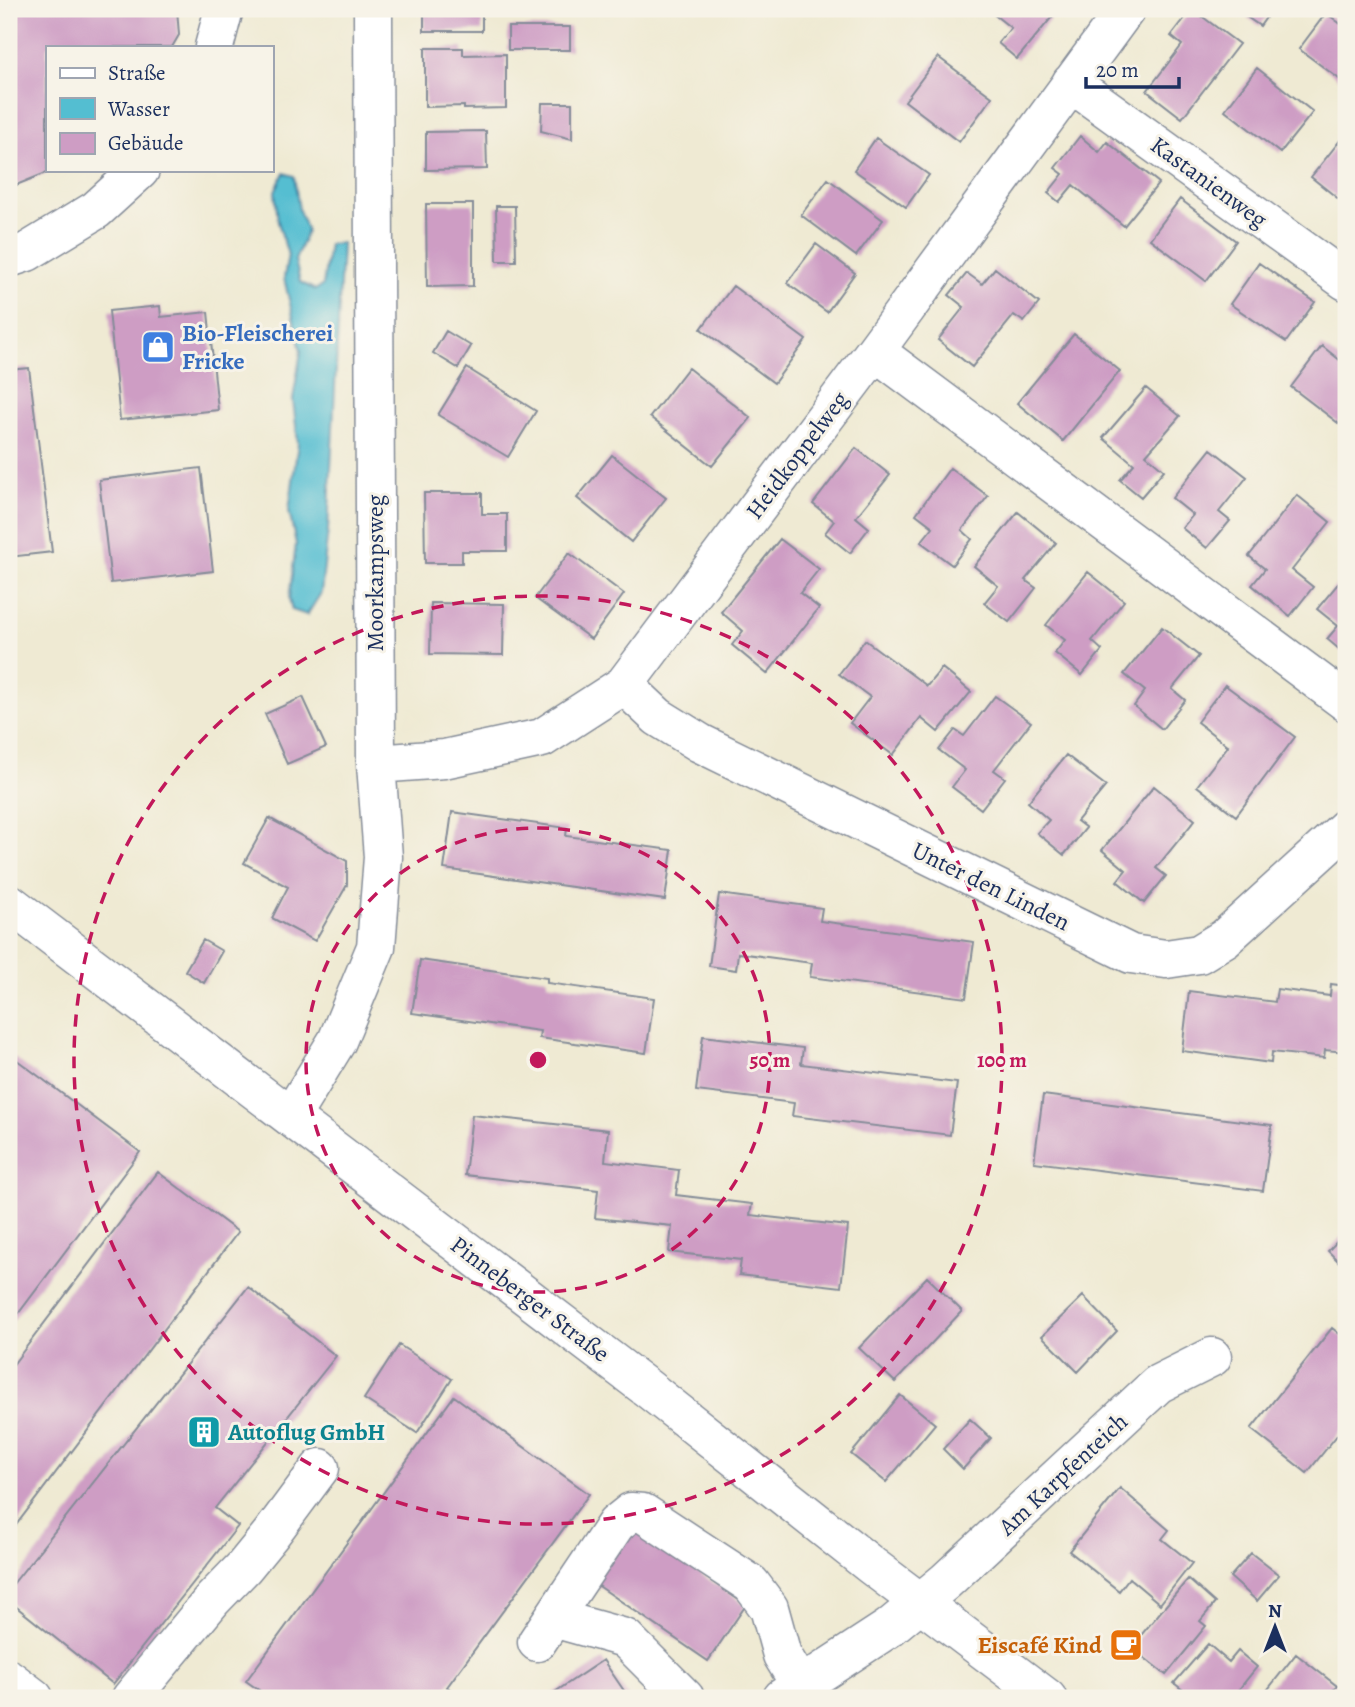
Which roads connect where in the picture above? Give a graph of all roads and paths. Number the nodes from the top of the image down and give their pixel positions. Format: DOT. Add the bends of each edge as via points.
graph roads {
  1 [pos="224,9"];
  2 [pos="373,9"];
  3 [pos="1126,9"];
  4 [pos="214,46"];
  5 [pos="1071,83"];
  6 [pos="138,172"];
  7 [pos="9,258"];
  8 [pos="1346,281"];
  9 [pos="875,351"];
  10 [pos="624,685"];
  11 [pos="1346,702"];
  12 [pos="376,764"];
  13 [pos="1346,828"];
  14 [pos="9,903"];
  15 [pos="291,1116"];
  16 [pos="1212,1356"];
  17 [pos="320,1468"];
  18 [pos="920,1602"];
  19 [pos="9,1679"];
  20 [pos="791,1692"];
  21 [pos="34,1698"];
  22 [pos="131,1698"];
  23 [pos="685,1698"];
  24 [pos="1047,1698"];
  1 -- 4 [label="street"];
  2 -- 12 [label="street, Moorkampsweg"];
  3 -- 5 [label="street, Heidkoppelweg"];
  5 -- 8 [label="street, Kastanienweg"];
  5 -- 9 [label="street, Heidkoppelweg"];
  6 -- 7 [label="street" via="96,210"];
  9 -- 10 [label="street, Heidkoppelweg"];
  9 -- 11 [label="street"];
  10 -- 12 [label="street, Heidkoppelweg" via="542,738 444,759"];
  10 -- 13 [label="street, Unter den Linden" via="659,717 700,743 1131,954 1166,959 1199,954 1225,938"];
  12 -- 15 [label="street, Moorkampsweg" via="383,857 376,947 337,1041"];
  14 -- 15 [label="street, Pinneberger Straße"];
  15 -- 18 [label="street, Pinneberger Straße"];
  16 -- 18 [label="street, Am Karpfenteich" via="1158,1384"];
  17 -- 22 [label="street" via="244,1567"];
  18 -- 20 [label="street, Am Karpfenteich" via="889,1628"];
  18 -- 24 [label="street, Pinneberger Straße"];
  19 -- 21 [label="street"];
  20 -- 23 [label="street" via="769,1608 751,1584 643,1513 631,1513 616,1524 545,1630 625,1638"];
}
